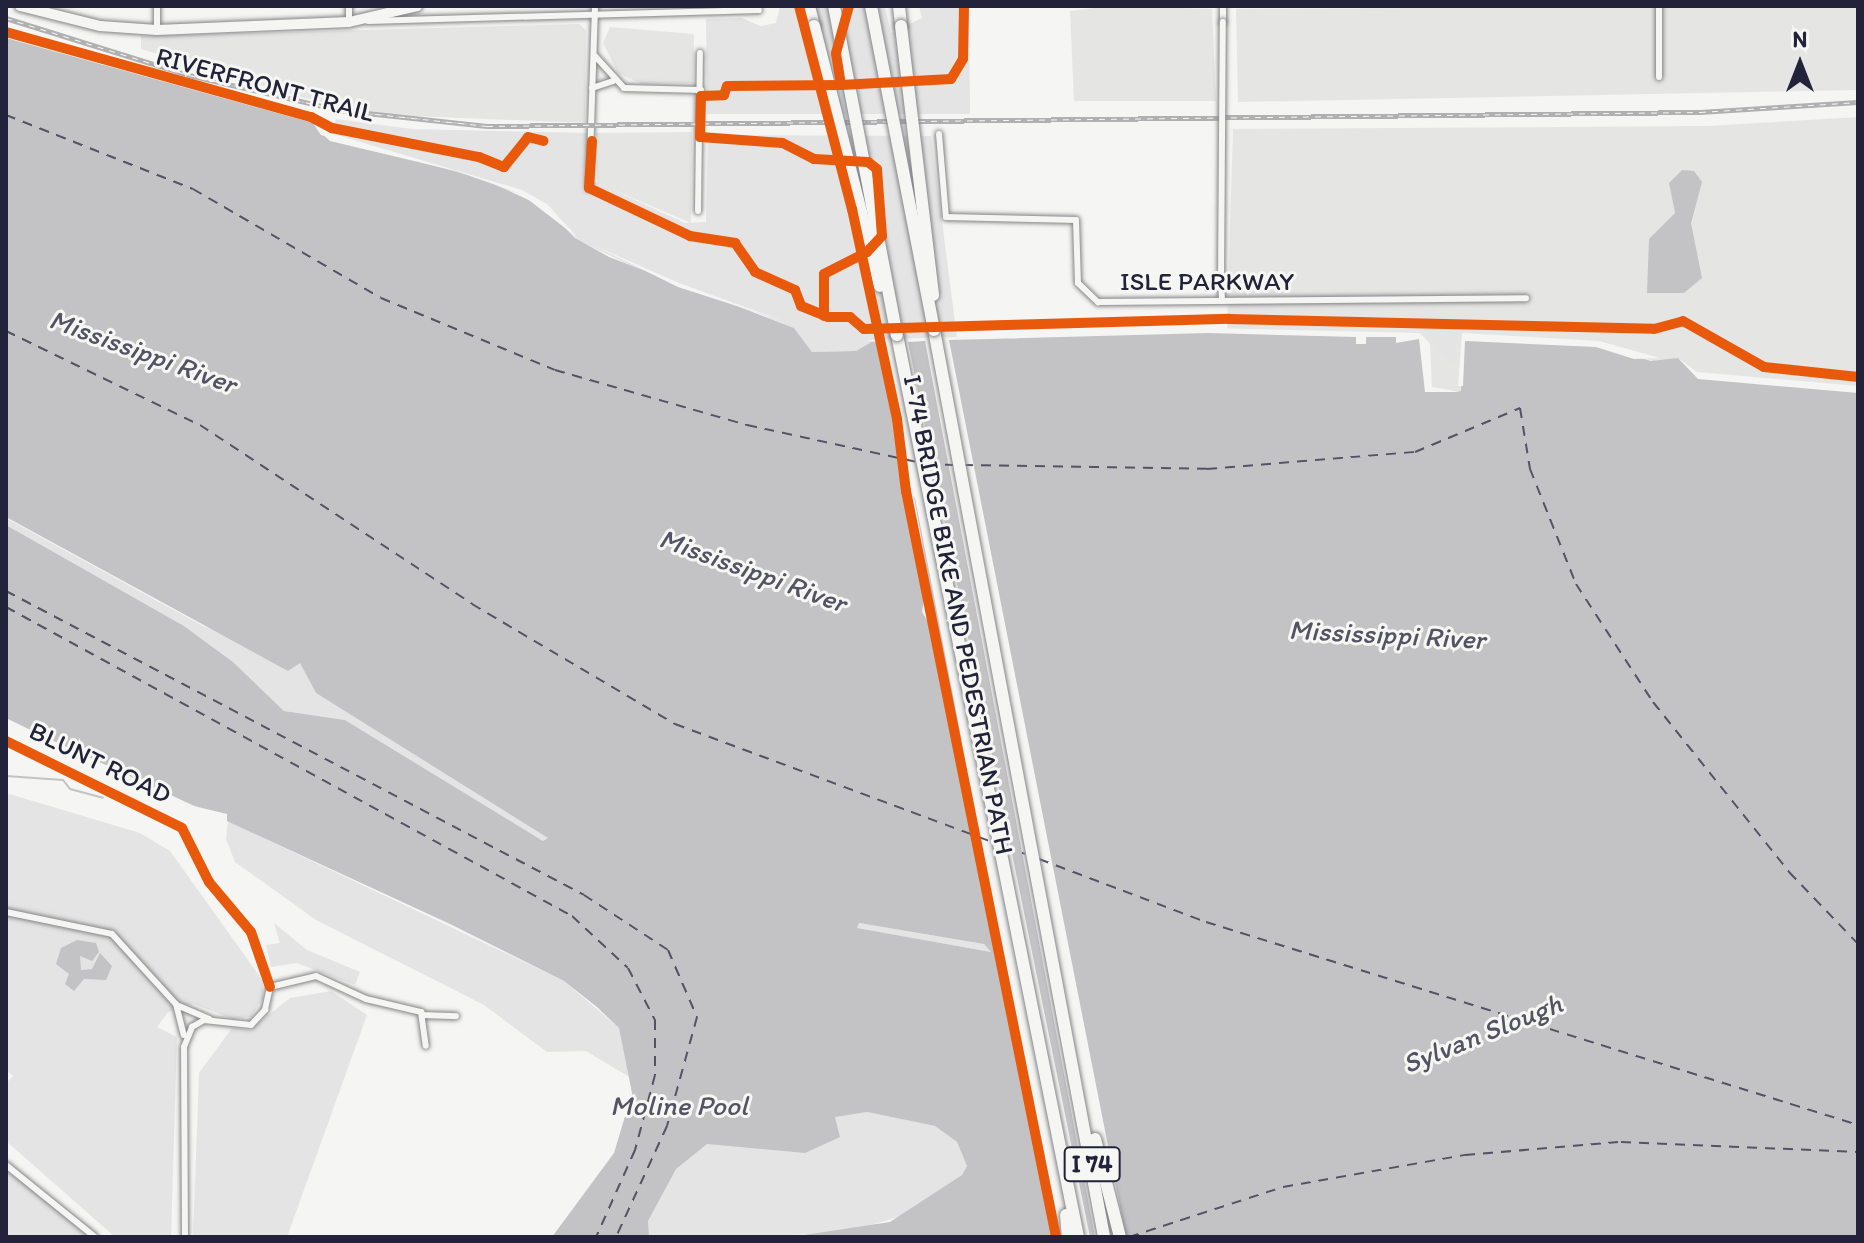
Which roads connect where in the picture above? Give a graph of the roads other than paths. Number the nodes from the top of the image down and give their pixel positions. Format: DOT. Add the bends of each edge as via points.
graph roads {
  1 [pos="20,6"];
  2 [pos="157,6"];
  3 [pos="349,6"];
  4 [pos="417,6"];
  5 [pos="809,6"];
  6 [pos="834,6"];
  7 [pos="871,6"];
  8 [pos="899,6"];
  9 [pos="1223,6"];
  10 [pos="1659,6"];
  11 [pos="698,8"];
  12 [pos="595,10"];
  13 [pos="759,10"];
  14 [pos="349,22"];
  15 [pos="157,30"];
  16 [pos="594,53"];
  17 [pos="700,53"];
  18 [pos="1659,77"];
  19 [pos="613,81"];
  20 [pos="592,88"];
  21 [pos="701,90"];
  22 [pos="939,134"];
  23 [pos="589,188"];
  24 [pos="698,211"];
  25 [pos="1526,298"];
  26 [pos="1222,301"];
  27 [pos="934,330"];
  28 [pos="897,335"];
  29 [pos="6,912"];
  30 [pos="176,1004"];
  31 [pos="424,1015"];
  32 [pos="456,1016"];
  33 [pos="211,1020"];
  34 [pos="184,1041"];
  35 [pos="426,1046"];
  36 [pos="1079,1091"];
  37 [pos="1061,1160"];
  38 [pos="6,1165"];
  39 [pos="95,1237"];
  40 [pos="185,1237"];
  41 [pos="1068,1237"];
  42 [pos="1078,1237"];
  43 [pos="1104,1237"];
  44 [pos="1120,1237"];
  1 -- 15 [label="main road" via="100,26"];
  2 -- 15 [label="street"];
  3 -- 14 [label="street"];
  4 -- 14 [label="main road"];
  5 -- 28 [label="highway, bridge"];
  6 -- 28 [label="highway, I 74, bridge"];
  7 -- 27 [label="highway, I 74, bridge"];
  8 -- 27 [label="highway, bridge"];
  9 -- 26 [label="street, bridge"];
  10 -- 18 [label="street"];
  11 -- 12 [label="street"];
  11 -- 13 [label="street"];
  12 -- 14 [label="street"];
  12 -- 16 [label="street"];
  14 -- 15 [label="main road"];
  16 -- 19 [label="street"];
  16 -- 20 [label="street"];
  17 -- 21 [label="street"];
  19 -- 20 [label="street"];
  19 -- 21 [label="street" via="644,93"];
  20 -- 23 [label="street"];
  21 -- 24 [label="street"];
  22 -- 26 [label="street, ISLE PARKWAY" via="946,217 1076,220 1078,283 1098,302"];
  25 -- 26 [label="street, ISLE PARKWAY"];
  27 -- 36 [label="highway, I 74"];
  28 -- 37 [label="highway, I 74"];
  29 -- 30 [label="street" via="112,934"];
  30 -- 33 [label="street"];
  30 -- 34 [label="street"];
  31 -- 32 [label="street"];
  31 -- 33 [label="street" via="316,976 270,987 265,1010 251,1025"];
  31 -- 35 [label="street"];
  33 -- 34 [label="street" via="192,1027"];
  34 -- 40 [label="street"];
  36 -- 43 [label="highway, I 74"];
  36 -- 44 [label="highway"];
  37 -- 41 [label="highway"];
  37 -- 42 [label="highway, I 74"];
  38 -- 39 [label="street"];
}
